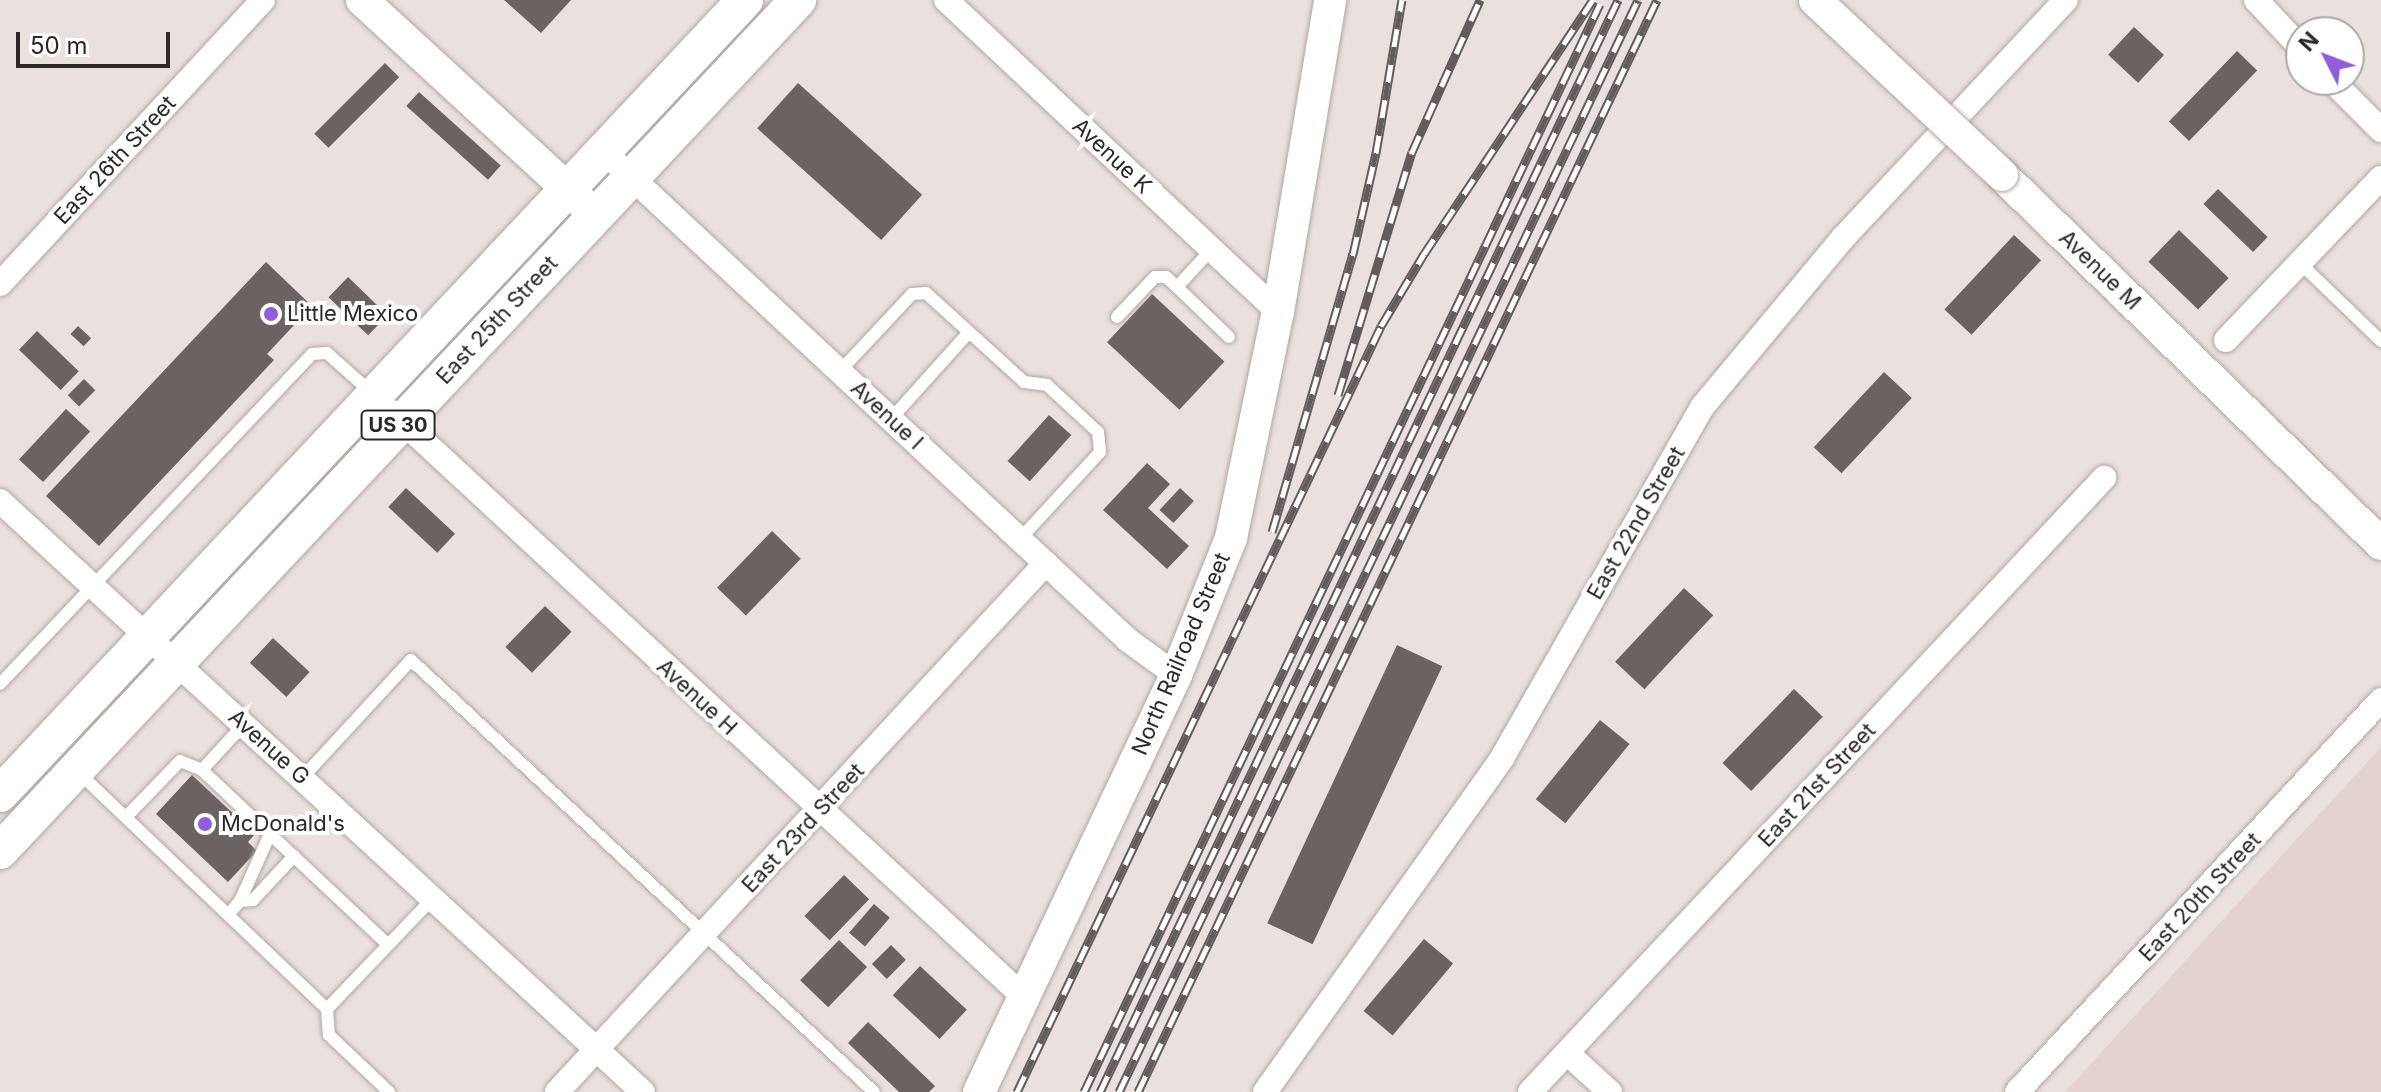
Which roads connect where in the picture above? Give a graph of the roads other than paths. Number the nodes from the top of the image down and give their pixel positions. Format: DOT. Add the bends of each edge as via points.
graph roads {
  1 [pos="263,0"];
  2 [pos="362,0"];
  3 [pos="745,0"];
  4 [pos="798,0"];
  5 [pos="946,0"];
  6 [pos="1330,0"];
  7 [pos="1815,0"];
  8 [pos="2066,0"];
  9 [pos="2256,0"];
  10 [pos="2285,31"];
  11 [pos="2347,96"];
  12 [pos="2381,130"];
  13 [pos="603,151"];
  14 [pos="632,178"];
  15 [pos="2381,178"];
  16 [pos="567,189"];
  17 [pos="596,215"];
  18 [pos="1211,250"];
  19 [pos="2301,264"];
  20 [pos="0,284"];
  21 [pos="1177,287"];
  22 [pos="1278,312"];
  23 [pos="1117,317"];
  24 [pos="969,332"];
  25 [pos="1229,337"];
  26 [pos="2226,340"];
  27 [pos="2381,341"];
  28 [pos="840,371"];
  29 [pos="373,395"];
  30 [pos="891,419"];
  31 [pos="402,421"];
  32 [pos="2104,478"];
  33 [pos="0,501"];
  34 [pos="1020,539"];
  35 [pos="2381,544"];
  36 [pos="1046,563"];
  37 [pos="94,587"];
  38 [pos="148,637"];
  39 [pos="178,663"];
  40 [pos="1176,675"];
  41 [pos="0,684"];
  42 [pos="2381,700"];
  43 [pos="244,724"];
  44 [pos="76,770"];
  45 [pos="202,770"];
  46 [pos="303,777"];
  47 [pos="0,794"];
  48 [pos="820,810"];
  49 [pos="126,817"];
  50 [pos="270,834"];
  51 [pos="0,851"];
  52 [pos="294,856"];
  53 [pos="433,898"];
  54 [pos="240,901"];
  55 [pos="228,915"];
  56 [pos="706,932"];
  57 [pos="387,944"];
  58 [pos="1024,997"];
  59 [pos="327,1009"];
  60 [pos="598,1050"];
  61 [pos="1567,1053"];
  62 [pos="389,1092"];
  63 [pos="557,1092"];
  64 [pos="643,1092"];
  65 [pos="874,1092"];
  66 [pos="979,1092"];
  67 [pos="1265,1092"];
  68 [pos="1530,1092"];
  69 [pos="1610,1092"];
  70 [pos="2017,1092"];
  1 -- 20 [label="street, East 26th Street"];
  2 -- 16 [label="main road"];
  3 -- 13 [label="main road, East 25th Street / US 30"];
  4 -- 14 [label="main road, East 25th Street / US 30"];
  5 -- 18 [label="street, Avenue K"];
  6 -- 22 [label="main road, North Railroad Street"];
  7 -- 35 [label="main road, Avenue M, bridge"];
  8 -- 67 [label="street, East 22nd Street" via="1843,238 1703,406 1502,758"];
  9 -- 10 [label="street"];
  11 -- 12 [label="street"];
  13 -- 14 [label="street, Avenue I"];
  13 -- 16 [label="main road, East 25th Street / US 30"];
  14 -- 17 [label="main road, East 25th Street / US 30"];
  14 -- 28 [label="street, Avenue I"];
  15 -- 19 [label="street"];
  16 -- 17 [label="main road"];
  16 -- 29 [label="main road, East 25th Street / US 30"];
  17 -- 31 [label="main road, East 25th Street / US 30"];
  18 -- 21 [label="lane"];
  18 -- 22 [label="street, Avenue K"];
  19 -- 26 [label="street"];
  19 -- 27 [label="lane"];
  21 -- 23 [label="lane" via="1166,277 1155,277"];
  21 -- 25 [label="lane"];
  22 -- 40 [label="main road, North Railroad Street" via="1231,538"];
  24 -- 28 [label="lane" via="926,293 912,294"];
  24 -- 30 [label="lane"];
  24 -- 34 [label="lane" via="1024,382 1047,385 1098,432 1100,452"];
  28 -- 30 [label="street, Avenue I"];
  29 -- 31 [label="street, Avenue H"];
  29 -- 37 [label="lane" via="327,353 312,354"];
  29 -- 38 [label="main road, East 25th Street / US 30"];
  30 -- 34 [label="street, Avenue I"];
  31 -- 39 [label="main road, East 25th Street / US 30"];
  31 -- 48 [label="street, Avenue H"];
  32 -- 61 [label="street, East 21st Street"];
  33 -- 37 [label="street, Avenue G"];
  34 -- 36 [label="street, Avenue I"];
  36 -- 40 [label="street, Avenue I" via="1128,640"];
  36 -- 48 [label="street, East 23rd Street"];
  37 -- 38 [label="street, Avenue G"];
  37 -- 41 [label="lane"];
  38 -- 39 [label="street, Avenue G"];
  38 -- 47 [label="main road, East 25th Street / US 30"];
  39 -- 43 [label="street, Avenue G"];
  39 -- 44 [label="main road, East 25th Street / US 30"];
  40 -- 58 [label="main road, North Railroad Street"];
  42 -- 70 [label="street, East 20th Street"];
  43 -- 45 [label="lane"];
  43 -- 46 [label="street, Avenue G"];
  44 -- 49 [label="lane"];
  44 -- 51 [label="main road, East 25th Street / US 30"];
  45 -- 49 [label="lane" via="180,761"];
  45 -- 50 [label="lane"];
  46 -- 53 [label="street, Avenue G"];
  46 -- 56 [label="lane" via="411,660"];
  48 -- 56 [label="street, East 23rd Street"];
  48 -- 58 [label="street, Avenue H"];
  49 -- 55 [label="lane"];
  50 -- 52 [label="lane"];
  50 -- 54 [label="lane"];
  52 -- 54 [label="lane" via="253,900"];
  52 -- 57 [label="lane"];
  53 -- 57 [label="lane"];
  53 -- 60 [label="street, Avenue G"];
  54 -- 55 [label="lane"];
  55 -- 59 [label="lane"];
  56 -- 60 [label="street, East 23rd Street"];
  56 -- 65 [label="lane"];
  57 -- 59 [label="lane"];
  58 -- 66 [label="main road, North Railroad Street"];
  59 -- 62 [label="lane" via="329,1035"];
  60 -- 63 [label="street, East 23rd Street"];
  60 -- 64 [label="street, Avenue G"];
  61 -- 68 [label="street, East 21st Street"];
  61 -- 69 [label="street"];
}
